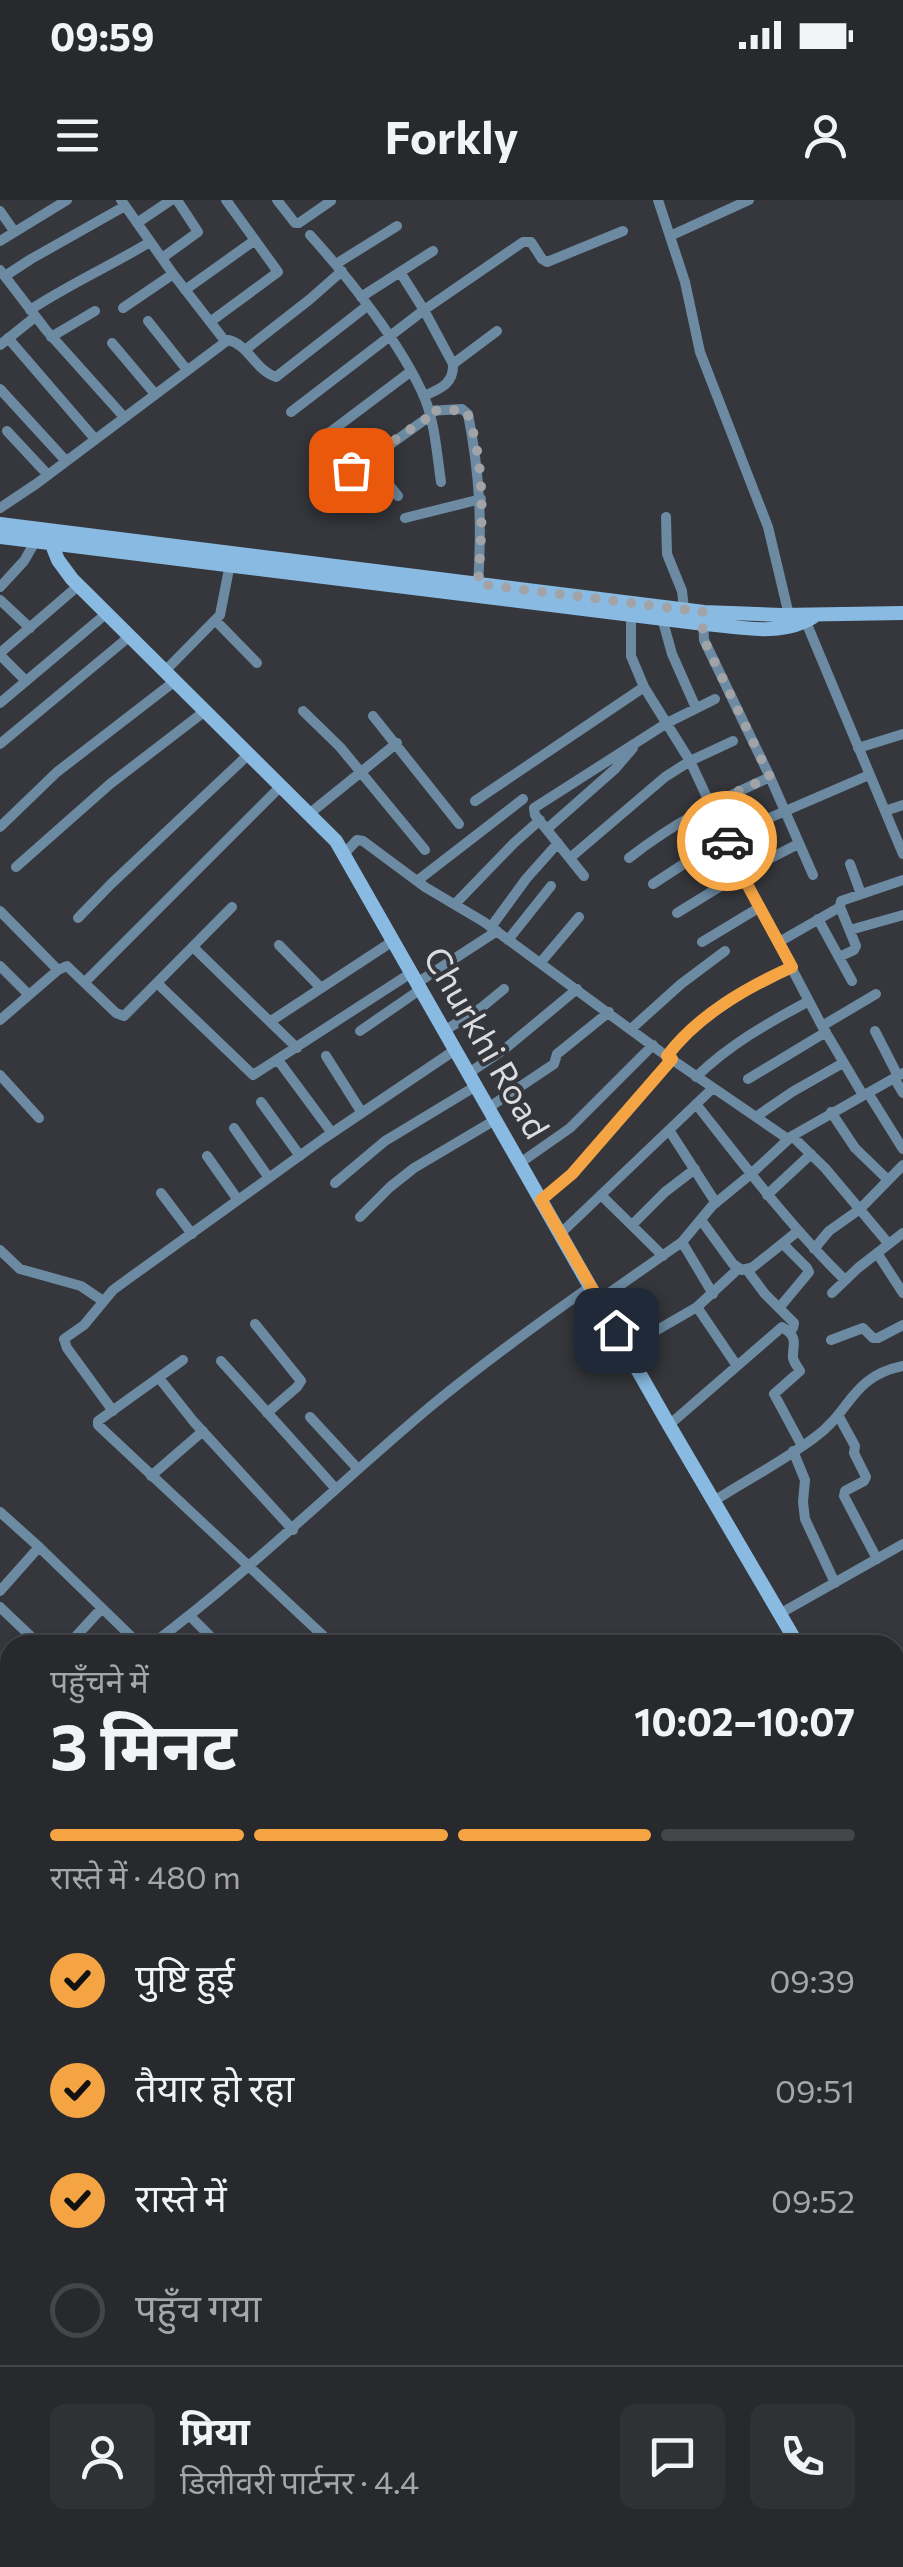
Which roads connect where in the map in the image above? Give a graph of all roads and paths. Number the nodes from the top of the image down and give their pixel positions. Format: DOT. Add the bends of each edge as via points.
graph roads {
  1 [pos="32,200"];
  2 [pos="67,200"];
  3 [pos="174,200"];
  4 [pos="226,200"];
  5 [pos="277,200"];
  6 [pos="658,200"];
  7 [pos="749,200"];
  8 [pos="331,201"];
  9 [pos="123,203"];
  10 [pos="0,211"];
  11 [pos="42,214"];
  12 [pos="137,223"];
  13 [pos="396,226"];
  14 [pos="14,231"];
  15 [pos="623,232"];
  16 [pos="310,235"];
  17 [pos="670,236"];
  18 [pos="255,240"];
  19 [pos="0,241"];
  20 [pos="150,242"];
  21 [pos="432,251"];
  22 [pos="162,258"];
  23 [pos="339,268"];
  24 [pos="400,272"];
  25 [pos="3,273"];
  26 [pos="173,274"];
  27 [pos="186,290"];
  28 [pos="364,302"];
  29 [pos="123,308"];
  30 [pos="424,310"];
  31 [pos="95,311"];
  32 [pos="33,314"];
  33 [pos="148,321"];
  34 [pos="210,322"];
  35 [pos="497,331"];
  36 [pos="52,337"];
  37 [pos="389,337"];
  38 [pos="226,341"];
  39 [pos="4,342"];
  40 [pos="112,343"];
  41 [pos="245,350"];
  42 [pos="453,364"];
  43 [pos="187,370"];
  44 [pos="410,372"];
  45 [pos="0,389"];
  46 [pos="155,394"];
  47 [pos="424,396"];
  48 [pos="292,412"];
  49 [pos="429,414"];
  50 [pos="124,418"];
  51 [pos="7,431"];
  52 [pos="95,440"];
  53 [pos="317,442"];
  54 [pos="369,460"];
  55 [pos="66,462"];
  56 [pos="336,462"];
  57 [pos="48,475"];
  58 [pos="441,482"];
  59 [pos="398,496"];
  60 [pos="481,499"];
  61 [pos="0,508"];
  62 [pos="666,517"];
  63 [pos="405,518"];
  64 [pos="2,528"];
  65 [pos="44,539"];
  66 [pos="230,564"];
  67 [pos="478,584"];
  68 [pos="78,586"];
  69 [pos="0,587"];
  70 [pos="0,600"];
  71 [pos="684,609"];
  72 [pos="106,613"];
  73 [pos="903,613"];
  74 [pos="631,614"];
  75 [pos="789,614"];
  76 [pos="662,618"];
  77 [pos="703,618"];
  78 [pos="811,618"];
  79 [pos="216,621"];
  80 [pos="30,628"];
  81 [pos="130,636"];
  82 [pos="0,654"];
  83 [pos="257,663"];
  84 [pos="170,676"];
  85 [pos="26,681"];
  86 [pos="644,687"];
  87 [pos="715,699"];
  88 [pos="0,703"];
  89 [pos="696,708"];
  90 [pos="205,711"];
  91 [pos="303,711"];
  92 [pos="373,716"];
  93 [pos="666,722"];
  94 [pos="903,734"];
  95 [pos="733,741"];
  96 [pos="635,743"];
  97 [pos="0,744"];
  98 [pos="397,744"];
  99 [pos="858,748"];
  100 [pos="249,754"];
  101 [pos="690,761"];
  102 [pos="361,772"];
  103 [pos="869,775"];
  104 [pos="770,777"];
  105 [pos="281,786"];
  106 [pos="523,799"];
  107 [pos="475,801"];
  108 [pos="710,804"];
  109 [pos="903,805"];
  110 [pos="884,811"];
  111 [pos="785,812"];
  112 [pos="309,814"];
  113 [pos="459,824"];
  114 [pos="543,824"];
  115 [pos="0,827"];
  116 [pos="725,837"];
  117 [pos="558,843"];
  118 [pos="798,844"];
  119 [pos="425,850"];
  120 [pos="344,854"];
  121 [pos="903,854"];
  122 [pos="570,858"];
  123 [pos="628,858"];
  124 [pos="850,864"];
  125 [pos="16,867"];
  126 [pos="742,873"];
  127 [pos="813,875"];
  128 [pos="584,876"];
  129 [pos="903,880"];
  130 [pos="418,881"];
  131 [pos="654,884"];
  132 [pos="551,886"];
  133 [pos="861,894"];
  134 [pos="455,904"];
  135 [pos="232,907"];
  136 [pos="760,907"];
  137 [pos="840,907"];
  138 [pos="0,911"];
  139 [pos="677,913"];
  140 [pos="903,916"];
  141 [pos="579,917"];
  142 [pos="78,918"];
  143 [pos="818,920"];
  144 [pos="494,929"];
  145 [pos="850,930"];
  146 [pos="508,940"];
  147 [pos="393,941"];
  148 [pos="702,942"];
  149 [pos="779,942"];
  150 [pos="279,944"];
  151 [pos="192,947"];
  152 [pos="725,951"];
  153 [pos="839,958"];
  154 [pos="541,962"];
  155 [pos="0,966"];
  156 [pos="792,967"];
  157 [pos="58,970"];
  158 [pos="852,981"];
  159 [pos="85,982"];
  160 [pos="416,982"];
  161 [pos="157,984"];
  162 [pos="320,987"];
  163 [pos="577,988"];
  164 [pos="504,989"];
  165 [pos="876,994"];
  166 [pos="29,995"];
  167 [pos="809,1001"];
  168 [pos="609,1012"];
  169 [pos="0,1019"];
  170 [pos="271,1021"];
  171 [pos="632,1029"];
  172 [pos="824,1029"];
  173 [pos="360,1031"];
  174 [pos="444,1031"];
  175 [pos="875,1031"];
  176 [pos="652,1045"];
  177 [pos="297,1048"];
  178 [pos="455,1050"];
  179 [pos="326,1056"];
  180 [pos="669,1057"];
  181 [pos="278,1060"];
  182 [pos="844,1063"];
  183 [pos="0,1074"];
  184 [pos="696,1076"];
  185 [pos="899,1076"];
  186 [pos="748,1079"];
  187 [pos="472,1080"];
  188 [pos="713,1088"];
  189 [pos="903,1093"];
  190 [pos="866,1094"];
  191 [pos="261,1102"];
  192 [pos="696,1104"];
  193 [pos="362,1112"];
  194 [pos="831,1112"];
  195 [pos="492,1114"];
  196 [pos="757,1116"];
  197 [pos="38,1118"];
  198 [pos="234,1128"];
  199 [pos="669,1130"];
  200 [pos="332,1134"];
  201 [pos="790,1138"];
  202 [pos="903,1150"];
  203 [pos="811,1154"];
  204 [pos="207,1156"];
  205 [pos="300,1156"];
  206 [pos="520,1163"];
  207 [pos="903,1165"];
  208 [pos="695,1168"];
  209 [pos="751,1174"];
  210 [pos="269,1178"];
  211 [pos="887,1179"];
  212 [pos="335,1183"];
  213 [pos="161,1194"];
  214 [pos="601,1195"];
  215 [pos="767,1195"];
  216 [pos="238,1200"];
  217 [pos="541,1200"];
  218 [pos="716,1203"];
  219 [pos="860,1208"];
  220 [pos="360,1218"];
  221 [pos="701,1220"];
  222 [pos="632,1225"];
  223 [pos="798,1231"];
  224 [pos="903,1233"];
  225 [pos="192,1234"];
  226 [pos="560,1234"];
  227 [pos="682,1242"];
  228 [pos="782,1244"];
  229 [pos="888,1244"];
  230 [pos="0,1250"];
  231 [pos="817,1252"];
  232 [pos="877,1253"];
  233 [pos="663,1256"];
  234 [pos="808,1268"];
  235 [pos="742,1269"];
  236 [pos="845,1280"];
  237 [pos="591,1286"];
  238 [pos="832,1293"];
  239 [pos="713,1294"];
  240 [pos="903,1294"];
  241 [pos="599,1300"];
  242 [pos="104,1301"];
  243 [pos="697,1308"];
  244 [pos="779,1308"];
  245 [pos="255,1324"];
  246 [pos="903,1325"];
  247 [pos="789,1331"];
  248 [pos="831,1340"];
  249 [pos="626,1348"];
  250 [pos="184,1360"];
  251 [pos="221,1361"];
  252 [pos="737,1366"];
  253 [pos="903,1366"];
  254 [pos="159,1378"];
  255 [pos="113,1411"];
  256 [pos="267,1413"];
  257 [pos="838,1415"];
  258 [pos="310,1417"];
  259 [pos="668,1425"];
  260 [pos="203,1432"];
  261 [pos="798,1448"];
  262 [pos="358,1469"];
  263 [pos="151,1476"];
  264 [pos="336,1488"];
  265 [pos="714,1501"];
  266 [pos="0,1512"];
  267 [pos="293,1530"];
  268 [pos="903,1544"];
  269 [pos="39,1546"];
  270 [pos="877,1559"];
  271 [pos="250,1565"];
  272 [pos="835,1583"];
  273 [pos="0,1590"];
  274 [pos="0,1607"];
  275 [pos="102,1608"];
  276 [pos="781,1613"];
  277 [pos="190,1616"];
  278 [pos="29,1635"];
  279 [pos="77,1635"];
  280 [pos="128,1635"];
  281 [pos="164,1635"];
  282 [pos="209,1635"];
  283 [pos="323,1635"];
  284 [pos="793,1635"];
  1 -- 11 [label="street"];
  2 -- 11 [label="street"];
  3 -- 12 [label="street"];
  3 -- 22 [label="street" via="198,232"];
  4 -- 18 [label="street"];
  5 -- 8 [label="street" via="295,223"];
  6 -- 17 [label="street"];
  7 -- 17 [label="street"];
  9 -- 12 [label="street"];
  9 -- 25 [label="street"];
  10 -- 14 [label="street"];
  11 -- 14 [label="street"];
  12 -- 20 [label="street"];
  13 -- 23 [label="street"];
  14 -- 19 [label="street"];
  15 -- 30 [label="street" via="547,262 531,242 523,242"];
  16 -- 23 [label="street"];
  17 -- 75 [label="street" via="700,352 768,528"];
  18 -- 27 [label="street"];
  18 -- 34 [label="street" via="277,274"];
  20 -- 22 [label="street"];
  20 -- 32 [label="street" via="70,285"];
  21 -- 24 [label="street"];
  22 -- 26 [label="street"];
  23 -- 28 [label="street"];
  23 -- 41 [label="street"];
  24 -- 28 [label="street"];
  24 -- 30 [label="street"];
  25 -- 32 [label="street"];
  26 -- 27 [label="street"];
  26 -- 29 [label="street"];
  27 -- 34 [label="street"];
  28 -- 37 [label="street"];
  28 -- 41 [label="street" via="276,377"];
  30 -- 37 [label="street"];
  30 -- 42 [label="street"];
  31 -- 36 [label="street"];
  32 -- 36 [label="street"];
  32 -- 39 [label="street"];
  33 -- 43 [label="street"];
  34 -- 38 [label="street"];
  35 -- 42 [label="street"];
  36 -- 50 [label="street"];
  37 -- 44 [label="street"];
  37 -- 48 [label="street"];
  38 -- 41 [label="street"];
  38 -- 43 [label="street"];
  39 -- 52 [label="street"];
  40 -- 46 [label="street"];
  42 -- 47 [label="street" via="450,381"];
  43 -- 46 [label="street"];
  44 -- 47 [label="street"];
  44 -- 53 [label="street"];
  45 -- 55 [label="street"];
  46 -- 50 [label="street"];
  47 -- 49 [label="street"];
  49 -- 54 [label="street"];
  49 -- 58 [label="street"];
  49 -- 60 [label="street" via="466,410"];
  50 -- 52 [label="street"];
  51 -- 57 [label="street"];
  52 -- 55 [label="street"];
  54 -- 56 [label="street" via="351,470"];
  54 -- 59 [label="street"];
  55 -- 57 [label="street"];
  57 -- 61 [label="street"];
  60 -- 63 [label="street"];
  60 -- 67 [label="street"];
  62 -- 71 [label="street" via="668,554"];
  64 -- 65 [label="street"];
  65 -- 66 [label="street"];
  65 -- 67 [label="street" via="93,534"];
  65 -- 68 [label="street, Churkhi Road"];
  65 -- 69 [label="street"];
  66 -- 74 [label="street"];
  66 -- 79 [label="street"];
  67 -- 71 [label="street"];
  68 -- 72 [label="street, Churkhi Road"];
  68 -- 80 [label="street"];
  70 -- 80 [label="street"];
  71 -- 77 [label="street"];
  72 -- 81 [label="street, Churkhi Road"];
  72 -- 85 [label="street"];
  73 -- 78 [label="street"];
  74 -- 76 [label="street"];
  74 -- 86 [label="street" via="630,656"];
  75 -- 77 [label="street"];
  75 -- 78 [label="street"];
  76 -- 77 [label="street"];
  76 -- 89 [label="street"];
  77 -- 78 [label="street" via="784,629"];
  77 -- 104 [label="street" via="704,640"];
  78 -- 99 [label="street"];
  79 -- 83 [label="street"];
  79 -- 84 [label="street"];
  80 -- 82 [label="street"];
  81 -- 84 [label="street, Churkhi Road"];
  81 -- 97 [label="street"];
  82 -- 85 [label="street"];
  84 -- 90 [label="street, Churkhi Road"];
  84 -- 115 [label="street"];
  85 -- 88 [label="street"];
  86 -- 93 [label="street"];
  86 -- 107 [label="street"];
  87 -- 89 [label="street"];
  89 -- 93 [label="street"];
  90 -- 100 [label="street, Churkhi Road"];
  90 -- 125 [label="street"];
  91 -- 102 [label="street"];
  92 -- 98 [label="street"];
  93 -- 96 [label="street"];
  93 -- 101 [label="street"];
  94 -- 99 [label="street"];
  95 -- 101 [label="street"];
  96 -- 114 [label="street" via="628,756"];
  96 -- 114 [label="street" via="537,806 533,811"];
  98 -- 102 [label="street"];
  98 -- 113 [label="street"];
  99 -- 103 [label="street"];
  100 -- 105 [label="street, Churkhi Road"];
  100 -- 142 [label="street"];
  101 -- 108 [label="street"];
  101 -- 122 [label="street"];
  102 -- 112 [label="street"];
  102 -- 119 [label="street"];
  103 -- 110 [label="street"];
  103 -- 111 [label="street"];
  104 -- 108 [label="street"];
  104 -- 111 [label="street"];
  105 -- 112 [label="street, Churkhi Road"];
  105 -- 159 [label="street"];
  106 -- 130 [label="street"];
  108 -- 116 [label="street"];
  108 -- 123 [label="street"];
  109 -- 110 [label="street"];
  110 -- 121 [label="street"];
  111 -- 116 [label="street"];
  111 -- 118 [label="street"];
  112 -- 120 [label="street, Churkhi Road"];
  114 -- 117 [label="street"];
  114 -- 134 [label="street"];
  116 -- 126 [label="street"];
  116 -- 131 [label="street"];
  117 -- 122 [label="street"];
  117 -- 144 [label="street"];
  118 -- 126 [label="street"];
  118 -- 127 [label="street"];
  120 -- 130 [label="street" via="363,841"];
  120 -- 147 [label="street, Churkhi Road"];
  122 -- 128 [label="street"];
  124 -- 133 [label="street"];
  126 -- 136 [label="street"];
  126 -- 139 [label="street"];
  129 -- 133 [label="street"];
  130 -- 134 [label="street"];
  132 -- 146 [label="street"];
  133 -- 137 [label="street" via="845,898"];
  134 -- 144 [label="street"];
  135 -- 151 [label="street"];
  136 -- 148 [label="street"];
  136 -- 149 [label="street"];
  137 -- 143 [label="street"];
  137 -- 145 [label="street"];
  138 -- 157 [label="street"];
  140 -- 145 [label="street"];
  141 -- 154 [label="street"];
  143 -- 149 [label="street"];
  143 -- 153 [label="street"];
  144 -- 146 [label="street"];
  144 -- 160 [label="street"];
  145 -- 153 [label="street" via="855,948"];
  146 -- 154 [label="street"];
  147 -- 160 [label="street, Churkhi Road"];
  147 -- 162 [label="street"];
  149 -- 156 [label="street"];
  150 -- 162 [label="street"];
  151 -- 161 [label="street"];
  151 -- 170 [label="street"];
  152 -- 171 [label="street"];
  153 -- 158 [label="street"];
  154 -- 163 [label="street"];
  155 -- 166 [label="street"];
  156 -- 167 [label="street"];
  156 -- 180 [label="street" via="708,1016"];
  157 -- 159 [label="street" via="67,966"];
  157 -- 166 [label="street"];
  159 -- 161 [label="street" via="119,1016"];
  160 -- 173 [label="street"];
  160 -- 174 [label="street, Churkhi Road"];
  160 -- 177 [label="street"];
  161 -- 181 [label="street" via="253,1076"];
  162 -- 170 [label="street"];
  163 -- 168 [label="street"];
  163 -- 187 [label="street"];
  164 -- 174 [label="street"];
  165 -- 172 [label="street"];
  166 -- 169 [label="street"];
  167 -- 172 [label="street"];
  167 -- 184 [label="street" via="742,1038"];
  168 -- 171 [label="street"];
  168 -- 195 [label="street"];
  170 -- 177 [label="street"];
  171 -- 176 [label="street"];
  172 -- 182 [label="street"];
  172 -- 186 [label="street"];
  174 -- 178 [label="street, Churkhi Road"];
  175 -- 185 [label="street"];
  176 -- 180 [label="street"];
  176 -- 206 [label="street" via="570,1128"];
  177 -- 181 [label="street"];
  178 -- 187 [label="street, Churkhi Road"];
  178 -- 193 [label="street"];
  179 -- 193 [label="street"];
  180 -- 184 [label="street"];
  180 -- 217 [label="street" via="572,1174"];
  181 -- 200 [label="street"];
  182 -- 190 [label="street"];
  182 -- 196 [label="street"];
  183 -- 197 [label="street"];
  184 -- 188 [label="street"];
  185 -- 189 [label="street"];
  185 -- 190 [label="street"];
  187 -- 195 [label="street, Churkhi Road"];
  187 -- 212 [label="street"];
  188 -- 192 [label="street"];
  188 -- 196 [label="street"];
  190 -- 194 [label="street"];
  190 -- 202 [label="street"];
  191 -- 205 [label="street"];
  192 -- 199 [label="street"];
  192 -- 209 [label="street"];
  193 -- 200 [label="street"];
  194 -- 201 [label="street"];
  194 -- 211 [label="street"];
  195 -- 206 [label="street, Churkhi Road"];
  195 -- 220 [label="street" via="414,1168"];
  196 -- 201 [label="street"];
  198 -- 210 [label="street"];
  199 -- 208 [label="street"];
  199 -- 214 [label="street"];
  200 -- 205 [label="street"];
  201 -- 203 [label="street"];
  201 -- 209 [label="street"];
  203 -- 215 [label="street"];
  203 -- 219 [label="street"];
  204 -- 216 [label="street"];
  205 -- 210 [label="street"];
  206 -- 217 [label="street, Churkhi Road"];
  207 -- 211 [label="street"];
  208 -- 218 [label="street"];
  208 -- 222 [label="street"];
  209 -- 215 [label="street"];
  209 -- 218 [label="street"];
  210 -- 216 [label="street"];
  211 -- 219 [label="street"];
  213 -- 225 [label="street"];
  214 -- 222 [label="street"];
  214 -- 226 [label="street"];
  215 -- 223 [label="street"];
  216 -- 225 [label="street"];
  217 -- 226 [label="street, Churkhi Road"];
  218 -- 221 [label="street"];
  219 -- 229 [label="street"];
  219 -- 231 [label="street" via="838,1222"];
  221 -- 227 [label="street"];
  221 -- 235 [label="street"];
  222 -- 233 [label="street"];
  223 -- 228 [label="street"];
  223 -- 231 [label="street"];
  224 -- 229 [label="street"];
  225 -- 242 [label="street"];
  226 -- 237 [label="street, Churkhi Road"];
  227 -- 233 [label="street"];
  227 -- 239 [label="street"];
  228 -- 234 [label="street"];
  228 -- 235 [label="street"];
  229 -- 232 [label="street"];
  230 -- 242 [label="street" via="20,1269 81,1286"];
  231 -- 234 [label="street"];
  231 -- 236 [label="street"];
  232 -- 236 [label="street"];
  232 -- 240 [label="street"];
  233 -- 241 [label="street"];
  234 -- 244 [label="street"];
  235 -- 239 [label="street"];
  235 -- 244 [label="street"];
  236 -- 238 [label="street"];
  237 -- 241 [label="street, Churkhi Road"];
  237 -- 262 [label="street"];
  239 -- 243 [label="street"];
  241 -- 249 [label="street, Churkhi Road"];
  242 -- 255 [label="street" via="64,1343"];
  243 -- 249 [label="street"];
  243 -- 252 [label="street"];
  244 -- 247 [label="street" via="794,1323"];
  245 -- 256 [label="street" via="301,1381"];
  246 -- 248 [label="street" via="878,1338 862,1328"];
  247 -- 252 [label="street" via="780,1328"];
  247 -- 261 [label="street" via="800,1371 774,1394"];
  249 -- 259 [label="street, Churkhi Road"];
  250 -- 254 [label="street"];
  251 -- 256 [label="street"];
  252 -- 259 [label="street"];
  253 -- 257 [label="street" via="868,1378"];
  254 -- 255 [label="street"];
  254 -- 260 [label="street"];
  255 -- 263 [label="street" via="98,1425"];
  256 -- 264 [label="street"];
  257 -- 261 [label="street"];
  257 -- 270 [label="street" via="866,1476 844,1496"];
  258 -- 262 [label="street"];
  259 -- 265 [label="street, Churkhi Road"];
  260 -- 263 [label="street"];
  260 -- 267 [label="street"];
  261 -- 265 [label="street"];
  261 -- 272 [label="street" via="805,1519"];
  262 -- 264 [label="street"];
  263 -- 271 [label="street"];
  264 -- 267 [label="street"];
  265 -- 276 [label="street, Churkhi Road"];
  266 -- 269 [label="street"];
  267 -- 271 [label="street"];
  268 -- 270 [label="street"];
  269 -- 273 [label="street"];
  269 -- 275 [label="street"];
  270 -- 272 [label="street"];
  271 -- 277 [label="street"];
  271 -- 283 [label="street"];
  272 -- 276 [label="street"];
  274 -- 278 [label="street"];
  275 -- 279 [label="street"];
  275 -- 280 [label="street"];
  276 -- 284 [label="street, Churkhi Road"];
  277 -- 281 [label="street"];
  277 -- 282 [label="street"];
}
